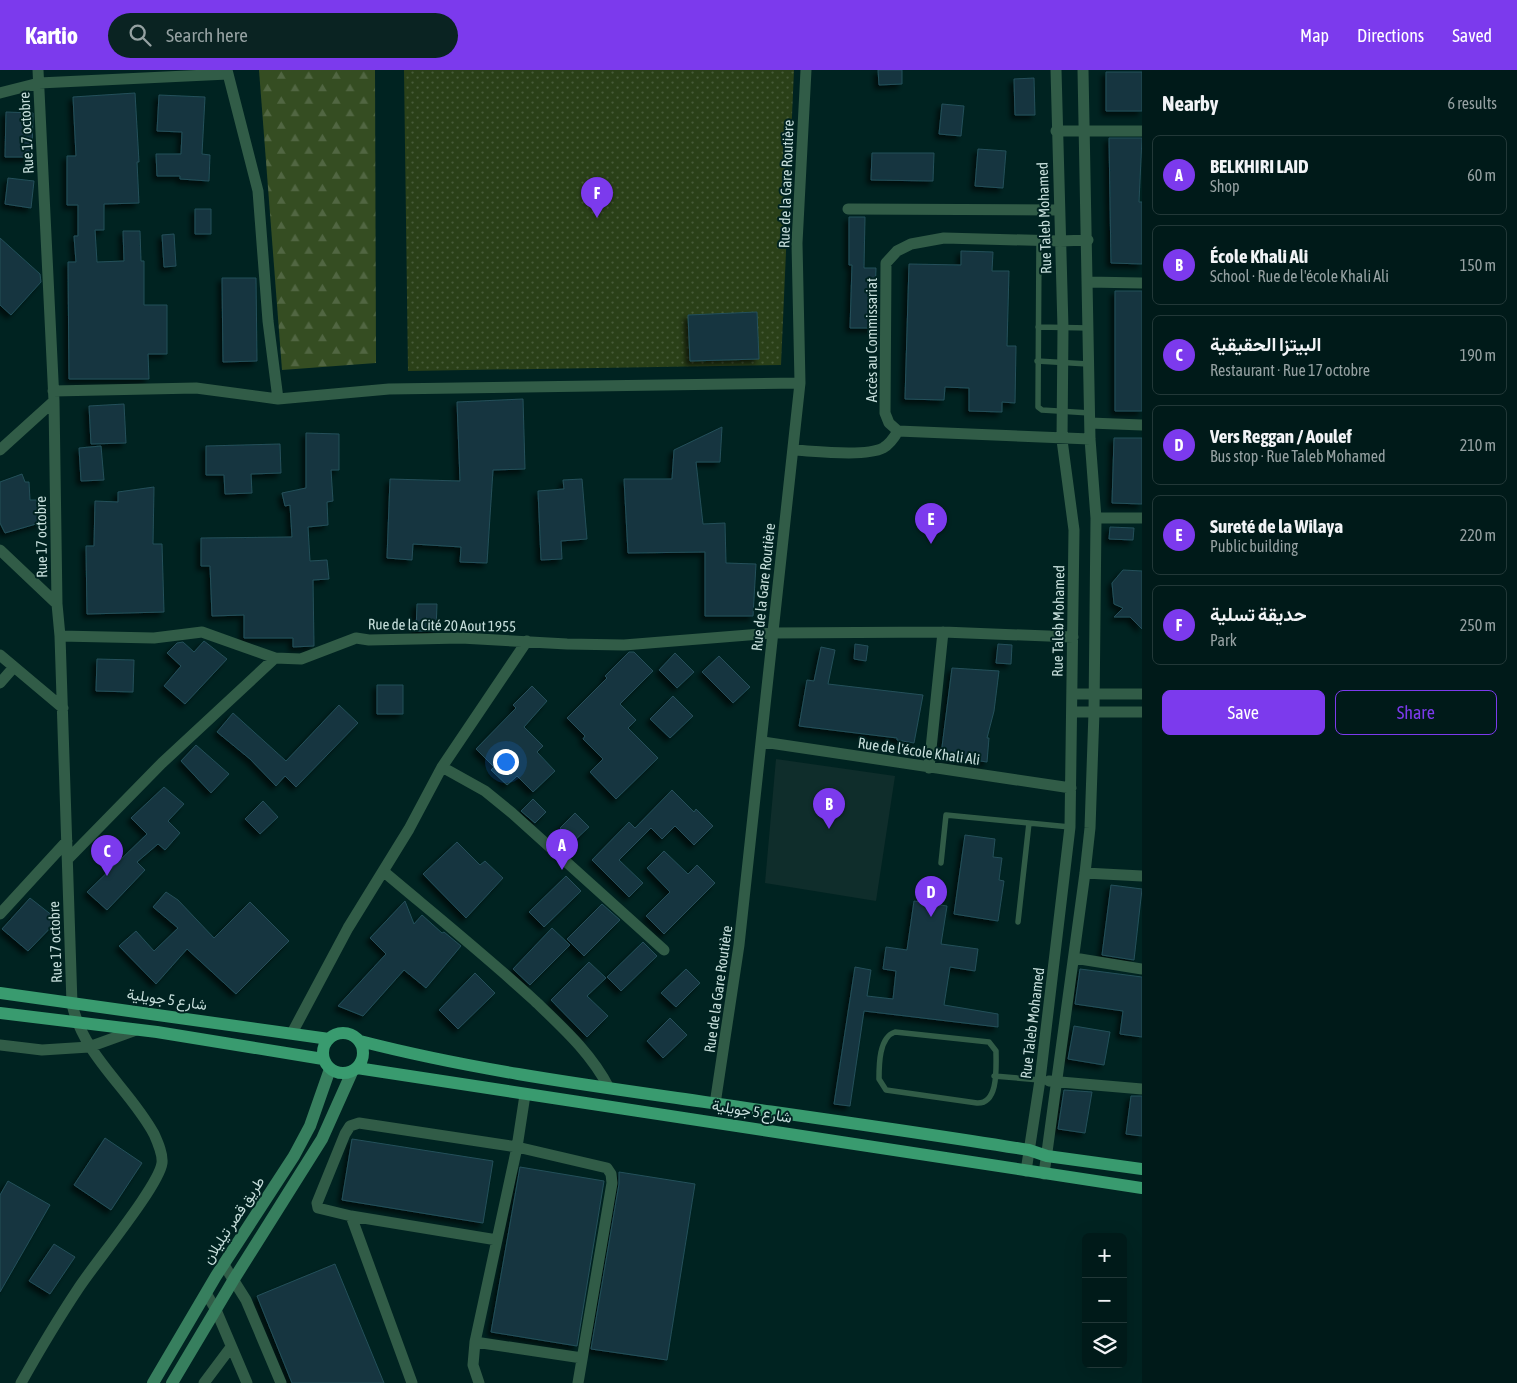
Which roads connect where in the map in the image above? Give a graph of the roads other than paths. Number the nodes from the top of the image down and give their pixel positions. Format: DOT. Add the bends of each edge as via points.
graph roads {
  1 [pos="38,70"];
  2 [pos="806,70"];
  3 [pos="1056,70"];
  4 [pos="1083,70"];
  5 [pos="227,72"];
  6 [pos="38,83"];
  7 [pos="0,94"];
  8 [pos="1056,131"];
  9 [pos="1084,131"];
  10 [pos="1142,131"];
  11 [pos="848,210"];
  12 [pos="1059,210"];
  13 [pos="1088,240"];
  14 [pos="1039,241"];
  15 [pos="1060,241"];
  16 [pos="1088,282"];
  17 [pos="1142,283"];
  18 [pos="1038,327"];
  19 [pos="1063,328"];
  20 [pos="1089,328"];
  21 [pos="1037,361"];
  22 [pos="1063,362"];
  23 [pos="1088,364"];
  24 [pos="800,383"];
  25 [pos="53,396"];
  26 [pos="278,399"];
  27 [pos="1063,412"];
  28 [pos="1090,418"];
  29 [pos="1142,425"];
  30 [pos="898,431"];
  31 [pos="1090,439"];
  32 [pos="1062,440"];
  33 [pos="0,450"];
  34 [pos="793,450"];
  35 [pos="1096,518"];
  36 [pos="1142,518"];
  37 [pos="0,550"];
  38 [pos="57,604"];
  39 [pos="943,632"];
  40 [pos="772,633"];
  41 [pos="60,636"];
  42 [pos="1073,637"];
  43 [pos="527,641"];
  44 [pos="0,655"];
  45 [pos="274,658"];
  46 [pos="14,667"];
  47 [pos="0,683"];
  48 [pos="1073,694"];
  49 [pos="1142,694"];
  50 [pos="1093,695"];
  51 [pos="63,708"];
  52 [pos="1072,712"];
  53 [pos="1094,712"];
  54 [pos="1142,712"];
  55 [pos="763,742"];
  56 [pos="442,767"];
  57 [pos="929,768"];
  58 [pos="1071,788"];
  59 [pos="1029,823"];
  60 [pos="1070,827"];
  61 [pos="1090,828"];
  62 [pos="67,841"];
  63 [pos="68,858"];
  64 [pos="940,863"];
  65 [pos="384,871"];
  66 [pos="1085,873"];
  67 [pos="1142,876"];
  68 [pos="0,914"];
  69 [pos="1018,922"];
  70 [pos="664,950"];
  71 [pos="1074,958"];
  72 [pos="1142,969"];
  73 [pos="0,993"];
  74 [pos="72,1004"];
  75 [pos="0,1013"];
  76 [pos="77,1023"];
  77 [pos="136,1030"];
  78 [pos="292,1033"];
  79 [pos="329,1039"];
  80 [pos="360,1042"];
  81 [pos="0,1045"];
  82 [pos="89,1047"];
  83 [pos="327,1064"];
  84 [pos="355,1070"];
  85 [pos="994,1076"];
  86 [pos="1040,1080"];
  87 [pos="1056,1082"];
  88 [pos="608,1088"];
  89 [pos="1142,1089"];
  90 [pos="525,1095"];
  91 [pos="715,1104"];
  92 [pos="516,1147"];
  93 [pos="1029,1150"];
  94 [pos="1047,1156"];
  95 [pos="1142,1169"];
  96 [pos="1026,1171"];
  97 [pos="1044,1174"];
  98 [pos="1142,1188"];
  99 [pos="352,1216"];
  100 [pos="497,1240"];
  101 [pos="224,1264"];
  102 [pos="234,1279"];
  103 [pos="206,1293"];
  104 [pos="216,1310"];
  105 [pos="475,1342"];
  106 [pos="231,1347"];
  107 [pos="582,1358"];
  108 [pos="21,1383"];
  109 [pos="153,1383"];
  110 [pos="172,1383"];
  111 [pos="204,1383"];
  112 [pos="247,1383"];
  113 [pos="281,1383"];
  114 [pos="412,1383"];
  115 [pos="479,1383"];
  116 [pos="578,1383"];
  1 -- 6 [label="street, Rue 17 octobre"];
  2 -- 24 [label="street, Rue de la Gare Routière" via="797,243"];
  3 -- 8 [label="street, Rue Taleb Mohamed"];
  4 -- 9 [label="street"];
  5 -- 6 [label="street"];
  5 -- 26 [label="street" via="258,191"];
  6 -- 7 [label="street"];
  6 -- 25 [label="street, Rue 17 octobre"];
  8 -- 9 [label="street"];
  8 -- 12 [label="street, Rue Taleb Mohamed"];
  9 -- 10 [label="street"];
  9 -- 13 [label="street"];
  11 -- 12 [label="street"];
  12 -- 15 [label="street, Rue Taleb Mohamed"];
  13 -- 15 [label="street, Accès au Commissariat"];
  13 -- 16 [label="street"];
  14 -- 15 [label="street, Accès au Commissariat"];
  14 -- 18 [label="lane"];
  14 -- 30 [label="street, Accès au Commissariat" via="944,238 911,244 897,251 886,263 885,413 889,423"];
  15 -- 19 [label="street, Rue Taleb Mohamed"];
  16 -- 17 [label="street"];
  16 -- 20 [label="street"];
  18 -- 19 [label="lane"];
  18 -- 21 [label="lane"];
  19 -- 20 [label="lane"];
  19 -- 22 [label="street, Rue Taleb Mohamed"];
  20 -- 23 [label="street"];
  21 -- 22 [label="lane"];
  21 -- 27 [label="lane" via="1038,407"];
  22 -- 23 [label="lane"];
  22 -- 27 [label="street, Rue Taleb Mohamed"];
  23 -- 28 [label="street"];
  24 -- 26 [label="street" via="389,389"];
  24 -- 34 [label="street, Rue de la Gare Routière"];
  25 -- 26 [label="street" via="196,388"];
  25 -- 33 [label="street"];
  25 -- 38 [label="street, Rue 17 octobre"];
  27 -- 28 [label="lane"];
  27 -- 32 [label="street, Rue Taleb Mohamed"];
  28 -- 29 [label="street"];
  28 -- 31 [label="street"];
  30 -- 32 [label="street"];
  30 -- 34 [label="street" via="888,445 870,453"];
  31 -- 32 [label="street"];
  31 -- 35 [label="street"];
  32 -- 42 [label="street, Rue Taleb Mohamed" via="1074,530"];
  34 -- 40 [label="street, Rue de la Gare Routière"];
  35 -- 36 [label="street"];
  35 -- 50 [label="street"];
  37 -- 38 [label="street"];
  38 -- 41 [label="street, Rue 17 octobre"];
  39 -- 40 [label="street, Rue de la Cité 20 Aout 1955"];
  39 -- 42 [label="street, Rue de la Cité 20 Aout 1955"];
  39 -- 57 [label="street"];
  40 -- 43 [label="street, Rue de la Cité 20 Aout 1955" via="624,645"];
  40 -- 55 [label="street, Rue de la Gare Routière"];
  41 -- 45 [label="street, Rue de la Cité 20 Aout 1955" via="154,638 202,632"];
  41 -- 51 [label="street, Rue 17 octobre"];
  42 -- 48 [label="street, Rue Taleb Mohamed"];
  43 -- 45 [label="street, Rue de la Cité 20 Aout 1955" via="356,638 301,659"];
  43 -- 56 [label="street"];
  44 -- 46 [label="street"];
  45 -- 63 [label="street" via="162,763"];
  46 -- 47 [label="street"];
  46 -- 51 [label="street"];
  48 -- 50 [label="street"];
  48 -- 52 [label="street, Rue Taleb Mohamed"];
  49 -- 50 [label="street"];
  50 -- 53 [label="street"];
  51 -- 62 [label="street, Rue 17 octobre"];
  52 -- 53 [label="street"];
  52 -- 58 [label="street, Rue Taleb Mohamed"];
  53 -- 54 [label="street"];
  53 -- 61 [label="street"];
  55 -- 57 [label="street, Rue de l'école Khali Ali"];
  55 -- 91 [label="street, Rue de la Gare Routière" via="739,945"];
  56 -- 65 [label="street"];
  56 -- 70 [label="street" via="485,791 512,813"];
  57 -- 58 [label="street, Rue de l'école Khali Ali"];
  58 -- 60 [label="street, Rue Taleb Mohamed"];
  59 -- 60 [label="lane"];
  59 -- 64 [label="lane" via="946,815"];
  59 -- 69 [label="lane"];
  60 -- 61 [label="street"];
  60 -- 86 [label="street, Rue Taleb Mohamed"];
  61 -- 66 [label="street"];
  62 -- 63 [label="street, Rue 17 octobre"];
  62 -- 68 [label="street"];
  63 -- 74 [label="street, Rue 17 octobre"];
  65 -- 78 [label="street" via="348,928"];
  65 -- 88 [label="street" via="504,972 579,1044"];
  66 -- 67 [label="street"];
  66 -- 71 [label="street"];
  71 -- 72 [label="street"];
  71 -- 87 [label="street"];
  73 -- 74 [label="main road, شارع 5 جويلية"];
  74 -- 76 [label="street, Rue 17 octobre"];
  74 -- 78 [label="main road, شارع 5 جويلية"];
  75 -- 76 [label="main road"];
  76 -- 77 [label="main road"];
  76 -- 82 [label="street, Rue 17 octobre"];
  77 -- 82 [label="street"];
  77 -- 83 [label="main road"];
  78 -- 79 [label="main road, شارع 5 جويلية"];
  79 -- 80 [label="main road" via="344,1033"];
  79 -- 83 [label="main road" via="324,1046"];
  80 -- 84 [label="main road" via="364,1053"];
  80 -- 88 [label="main road, شارع 5 جويلية" via="534,1078"];
  81 -- 82 [label="street" via="42,1050"];
  82 -- 108 [label="street, Rue 17 octobre" via="154,1134 162,1163 146,1194 78,1289"];
  83 -- 84 [label="main road" via="341,1074"];
  83 -- 101 [label="main road, طريق قصر تيليلان" via="310,1126"];
  84 -- 90 [label="main road, شارع 5 جويلية" via="403,1074"];
  84 -- 102 [label="main road" via="322,1139"];
  85 -- 85 [label="lane" via="996,1051 993,1044 985,1040 895,1032 884,1043 879,1079 890,1091 981,1103 991,1096"];
  85 -- 86 [label="lane"];
  86 -- 87 [label="street"];
  86 -- 93 [label="street, Rue Taleb Mohamed"];
  87 -- 89 [label="street"];
  87 -- 94 [label="street"];
  88 -- 91 [label="main road, شارع 5 جويلية"];
  90 -- 92 [label="street"];
  90 -- 96 [label="main road, شارع 5 جويلية" via="588,1102"];
  91 -- 93 [label="main road, شارع 5 جويلية"];
  92 -- 99 [label="street" via="359,1124 350,1126 316,1205"];
  92 -- 100 [label="street"];
  92 -- 107 [label="street" via="597,1164 607,1168 611,1174"];
  93 -- 94 [label="main road, شارع 5 جويلية"];
  93 -- 96 [label="street, Rue Taleb Mohamed"];
  94 -- 95 [label="main road, شارع 5 جويلية"];
  94 -- 97 [label="street"];
  96 -- 97 [label="main road, شارع 5 جويلية"];
  97 -- 98 [label="main road, شارع 5 جويلية"];
  99 -- 100 [label="street"];
  99 -- 114 [label="street"];
  100 -- 105 [label="street"];
  101 -- 102 [label="street"];
  101 -- 103 [label="main road, طريق قصر تيليلان"];
  102 -- 104 [label="main road"];
  102 -- 113 [label="street"];
  103 -- 104 [label="street"];
  103 -- 109 [label="main road, طريق قصر تيليلان"];
  104 -- 106 [label="street"];
  104 -- 110 [label="main road"];
  105 -- 107 [label="street"];
  105 -- 115 [label="street" via="473,1364"];
  106 -- 111 [label="street"];
  106 -- 112 [label="street"];
  107 -- 116 [label="street"];
}
